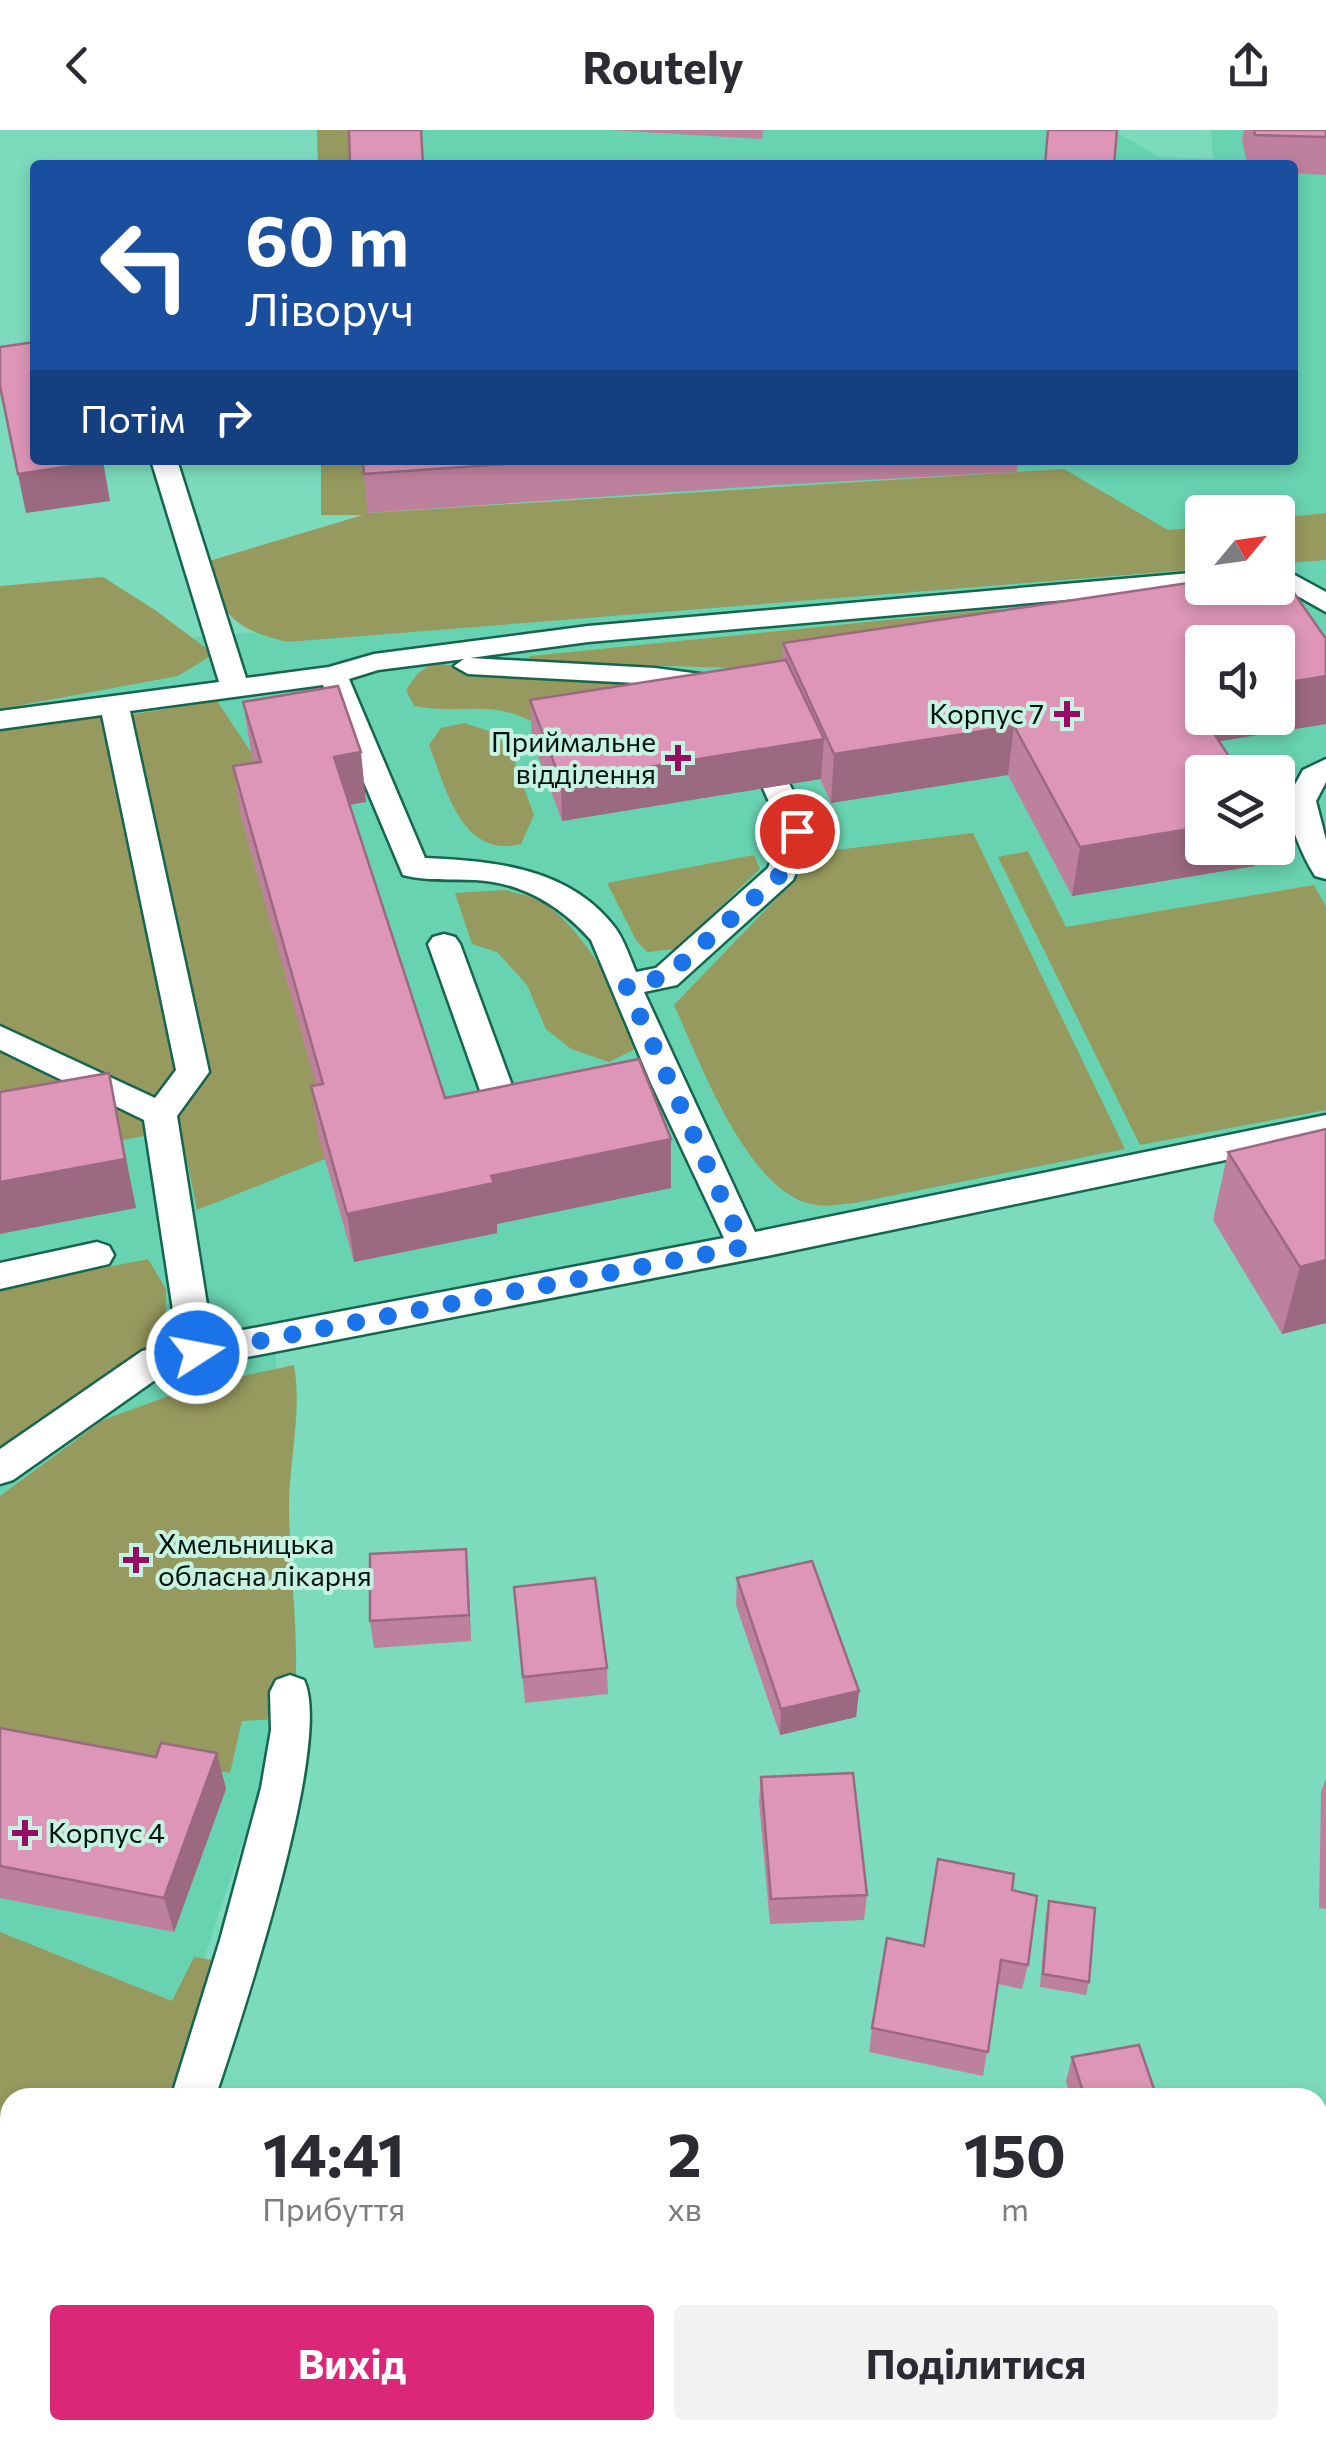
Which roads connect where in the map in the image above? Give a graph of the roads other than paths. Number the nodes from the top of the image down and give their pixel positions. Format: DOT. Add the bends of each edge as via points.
graph roads {
  1 [pos="166,465"];
  2 [pos="1185,581"];
  3 [pos="1295,585"];
  4 [pos="1326,604"];
  5 [pos="374,662"];
  6 [pos="333,675"];
  7 [pos="235,688"];
  8 [pos="114,702"];
  9 [pos="740,707"];
  10 [pos="0,720"];
  11 [pos="1326,768"];
  12 [pos="777,786"];
  13 [pos="1326,869"];
  14 [pos="444,944"];
  15 [pos="626,985"];
  16 [pos="0,1036"];
  17 [pos="667,1082"];
  18 [pos="631,1089"];
  19 [pos="559,1103"];
  20 [pos="160,1114"];
  21 [pos="1326,1128"];
  22 [pos="744,1247"];
  23 [pos="97,1255"];
  24 [pos="0,1276"];
  25 [pos="197,1353"];
  26 [pos="0,1469"];
  27 [pos="290,1692"];
  28 [pos="196,2088"];
  1 -- 7 [label="lane"];
  2 -- 5 [label="lane" via="588,634"];
  3 -- 4 [label="lane"];
  5 -- 6 [label="lane"];
  5 -- 9 [label="lane" via="717,681"];
  6 -- 7 [label="lane"];
  6 -- 15 [label="lane" via="414,868 481,870 537,882 606,936"];
  7 -- 8 [label="lane"];
  8 -- 10 [label="lane"];
  8 -- 20 [label="lane" via="192,1072"];
  11 -- 13 [label="lane" via="1300,801"];
  12 -- 15 [label="lane" via="797,831 782,873 666,977"];
  14 -- 19 [label="lane" via="505,1113"];
  15 -- 17 [label="lane"];
  16 -- 20 [label="lane"];
  17 -- 18 [label="lane"];
  17 -- 22 [label="lane"];
  20 -- 25 [label="lane"];
  21 -- 22 [label="lane"];
  22 -- 25 [label="lane"];
  23 -- 24 [label="lane"];
  25 -- 26 [label="lane" via="155,1361"];
  27 -- 28 [label="lane" via="284,1776 237,1964"];
}
